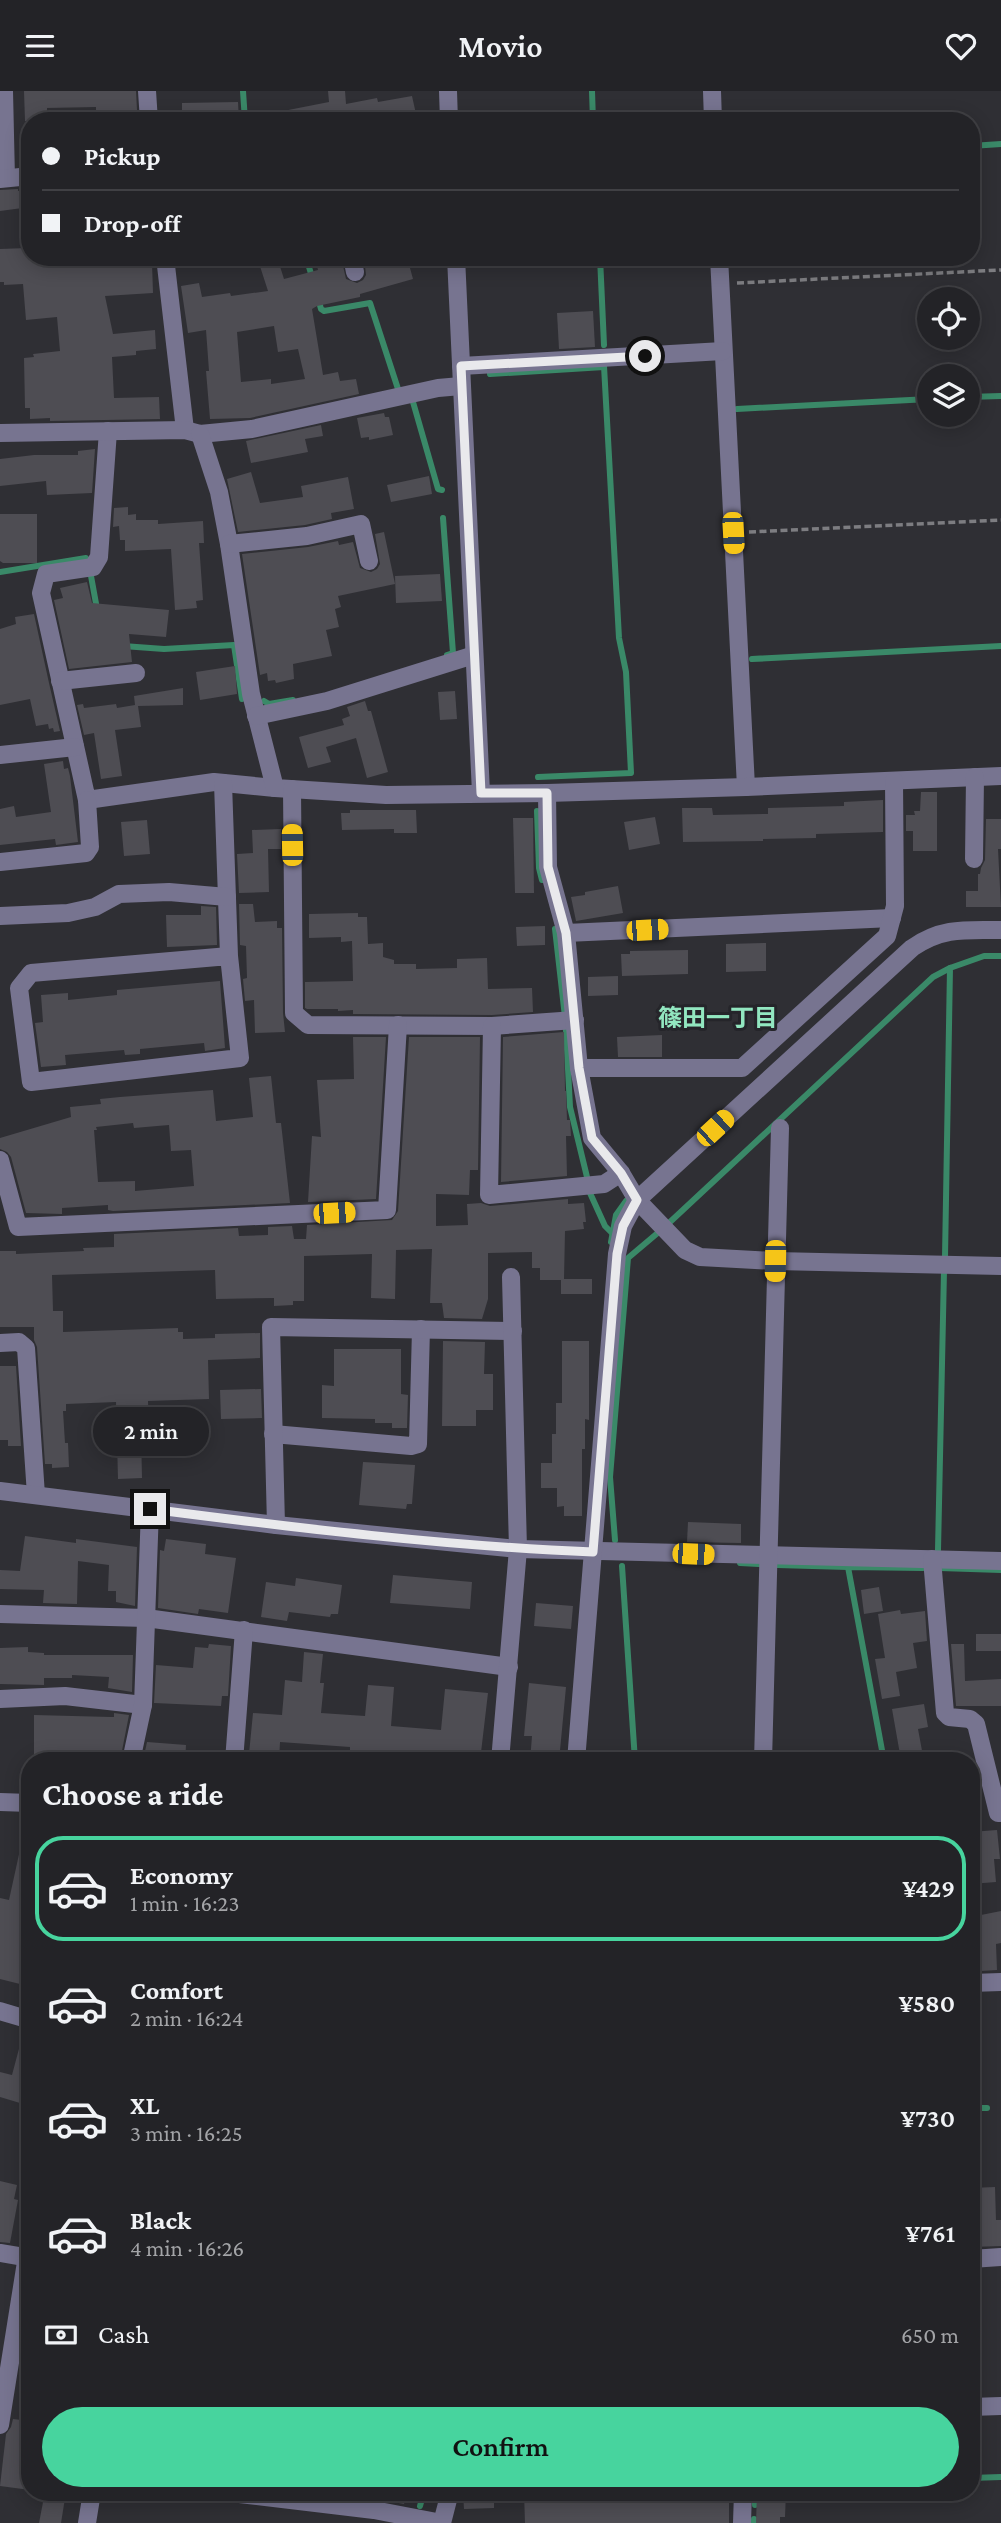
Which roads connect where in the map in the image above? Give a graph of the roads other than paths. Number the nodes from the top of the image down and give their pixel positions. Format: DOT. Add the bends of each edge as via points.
graph roads {
  1 [pos="4,91"];
  2 [pos="147,91"];
  3 [pos="448,91"];
  4 [pos="712,91"];
  5 [pos="148,112"];
  6 [pos="449,112"];
  7 [pos="713,112"];
  8 [pos="21,177"];
  9 [pos="3,178"];
  10 [pos="166,266"];
  11 [pos="456,266"];
  12 [pos="719,266"];
  13 [pos="723,351"];
  14 [pos="461,366"];
  15 [pos="461,386"];
  16 [pos="108,431"];
  17 [pos="192,432"];
  18 [pos="0,433"];
  19 [pos="229,544"];
  20 [pos="369,561"];
  21 [pos="474,655"];
  22 [pos="136,673"];
  23 [pos="61,681"];
  24 [pos="256,716"];
  25 [pos="75,747"];
  26 [pos="0,755"];
  27 [pos="1001,776"];
  28 [pos="975,777"];
  29 [pos="894,781"];
  30 [pos="223,783"];
  31 [pos="746,787"];
  32 [pos="283,789"];
  33 [pos="481,793"];
  34 [pos="547,793"];
  35 [pos="87,800"];
  36 [pos="974,859"];
  37 [pos="0,862"];
  38 [pos="227,897"];
  39 [pos="0,916"];
  40 [pos="892,918"];
  41 [pos="1001,930"];
  42 [pos="566,933"];
  43 [pos="229,956"];
  44 [pos="575,1020"];
  45 [pos="398,1025"];
  46 [pos="492,1026"];
  47 [pos="579,1068"];
  48 [pos="780,1128"];
  49 [pos="0,1160"];
  50 [pos="621,1173"];
  51 [pos="637,1200"];
  52 [pos="775,1261"];
  53 [pos="1001,1265"];
  54 [pos="511,1277"];
  55 [pos="421,1329"];
  56 [pos="513,1331"];
  57 [pos="0,1343"];
  58 [pos="273,1434"];
  59 [pos="0,1491"];
  60 [pos="36,1495"];
  61 [pos="150,1509"];
  62 [pos="276,1525"];
  63 [pos="518,1549"];
  64 [pos="593,1552"];
  65 [pos="768,1556"];
  66 [pos="932,1559"];
  67 [pos="1001,1561"];
  68 [pos="0,1614"];
  69 [pos="146,1618"];
  70 [pos="244,1630"];
  71 [pos="509,1667"];
  72 [pos="0,1699"];
  73 [pos="143,1705"];
  74 [pos="133,1752"];
  75 [pos="235,1752"];
  76 [pos="501,1752"];
  77 [pos="577,1752"];
  78 [pos="763,1752"];
  79 [pos="21,1804"];
  80 [pos="1,1807"];
  81 [pos="1001,1813"];
  82 [pos="1001,1982"];
  83 [pos="980,1983"];
  84 [pos="0,2011"];
  85 [pos="21,2017"];
  86 [pos="0,2253"];
  87 [pos="21,2257"];
  88 [pos="1001,2257"];
  89 [pos="980,2258"];
  90 [pos="21,2295"];
  91 [pos="1001,2406"];
  92 [pos="980,2407"];
  93 [pos="0,2425"];
  94 [pos="91,2501"];
  95 [pos="298,2501"];
  96 [pos="446,2501"];
  97 [pos="743,2501"];
  98 [pos="435,2522"];
  99 [pos="87,2523"];
  100 [pos="742,2523"];
  1 -- 9 [label="street"];
  2 -- 5 [label="street"];
  3 -- 6 [label="street"];
  4 -- 7 [label="street"];
  8 -- 9 [label="street"];
  10 -- 17 [label="street"];
  11 -- 14 [label="street"];
  12 -- 13 [label="street"];
  13 -- 14 [label="street"];
  13 -- 31 [label="street"];
  14 -- 15 [label="street"];
  15 -- 17 [label="street" via="252,429"];
  15 -- 21 [label="street"];
  16 -- 17 [label="street"];
  16 -- 18 [label="street"];
  16 -- 23 [label="street" via="99,557 93,567 46,574 42,584"];
  17 -- 19 [label="street" via="219,492"];
  19 -- 20 [label="street" via="361,524"];
  19 -- 24 [label="street"];
  21 -- 24 [label="street" via="327,701"];
  21 -- 33 [label="street"];
  22 -- 23 [label="street"];
  23 -- 25 [label="street"];
  24 -- 32 [label="street"];
  25 -- 26 [label="street"];
  25 -- 35 [label="street"];
  27 -- 28 [label="street"];
  28 -- 29 [label="street"];
  28 -- 36 [label="street"];
  29 -- 31 [label="street"];
  29 -- 40 [label="street"];
  30 -- 32 [label="street"];
  30 -- 35 [label="street"];
  30 -- 38 [label="street"];
  31 -- 34 [label="street"];
  32 -- 33 [label="street" via="386,795"];
  32 -- 45 [label="street" via="294,1013 308,1025"];
  33 -- 34 [label="street"];
  34 -- 42 [label="street" via="548,867"];
  35 -- 37 [label="street" via="90,847 86,853"];
  38 -- 39 [label="street" via="119,894 95,907 68,913"];
  38 -- 43 [label="street"];
  40 -- 42 [label="street"];
  40 -- 47 [label="street" via="887,936 742,1067"];
  41 -- 51 [label="street" via="945,931 923,940"];
  42 -- 44 [label="street"];
  43 -- 43 [label="street" via="240,1058 31,1081 19,988 31,973"];
  44 -- 46 [label="street"];
  44 -- 47 [label="street"];
  45 -- 46 [label="street"];
  45 -- 49 [label="street" via="387,1210 19,1227"];
  46 -- 50 [label="street" via="489,1195 604,1184"];
  47 -- 50 [label="street" via="592,1138"];
  48 -- 52 [label="street"];
  50 -- 51 [label="street"];
  51 -- 52 [label="street" via="685,1250 700,1257"];
  51 -- 64 [label="street" via="623,1226 617,1254"];
  52 -- 53 [label="street"];
  52 -- 65 [label="street"];
  54 -- 56 [label="street"];
  55 -- 56 [label="street"];
  55 -- 58 [label="street" via="271,1327"];
  55 -- 58 [label="street" via="418,1444"];
  56 -- 63 [label="street"];
  57 -- 60 [label="street" via="19,1342 26,1348"];
  58 -- 62 [label="street"];
  59 -- 60 [label="street"];
  60 -- 61 [label="street"];
  61 -- 62 [label="street"];
  61 -- 69 [label="street"];
  62 -- 63 [label="street"];
  63 -- 64 [label="street"];
  63 -- 71 [label="street"];
  64 -- 65 [label="street"];
  64 -- 77 [label="street"];
  65 -- 66 [label="street"];
  65 -- 78 [label="street"];
  66 -- 67 [label="street"];
  66 -- 81 [label="street" via="945,1713 976,1724"];
  68 -- 69 [label="street"];
  69 -- 70 [label="street"];
  69 -- 73 [label="street"];
  70 -- 71 [label="street"];
  70 -- 75 [label="street"];
  71 -- 76 [label="street"];
  72 -- 73 [label="street" via="65,1696"];
  73 -- 74 [label="street"];
  79 -- 80 [label="street"];
  82 -- 83 [label="street"];
  84 -- 85 [label="street"];
  86 -- 87 [label="street"];
  88 -- 89 [label="street"];
  90 -- 93 [label="street"];
  91 -- 92 [label="street"];
  94 -- 99 [label="street"];
  95 -- 98 [label="street"];
  96 -- 98 [label="street"];
  97 -- 100 [label="street"];
}
